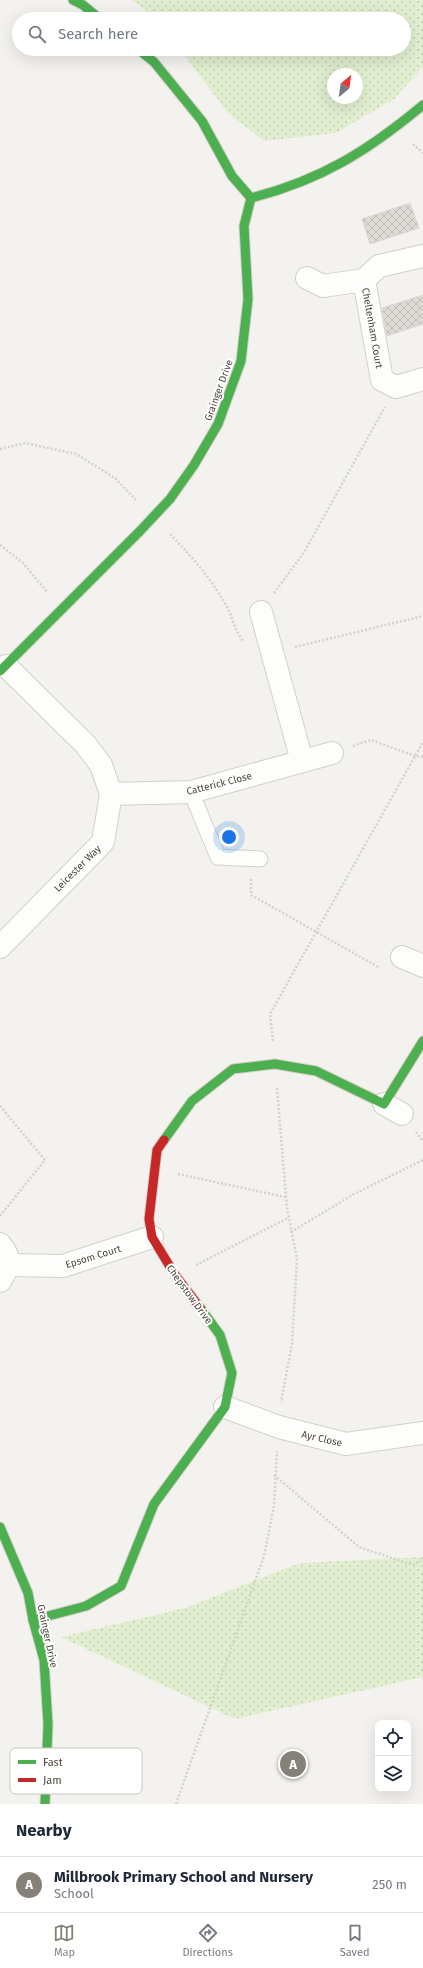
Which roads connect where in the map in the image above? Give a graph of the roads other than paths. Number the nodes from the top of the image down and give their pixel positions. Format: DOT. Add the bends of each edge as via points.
graph roads {
  1 [pos="73,0"];
  2 [pos="92,12"];
  3 [pos="147,56"];
  4 [pos="423,106"];
  5 [pos="251,198"];
  6 [pos="423,256"];
  7 [pos="307,278"];
  8 [pos="364,280"];
  9 [pos="423,379"];
  10 [pos="261,612"];
  11 [pos="3,669"];
  12 [pos="332,753"];
  13 [pos="302,761"];
  14 [pos="191,792"];
  15 [pos="111,794"];
  16 [pos="256,859"];
  17 [pos="0,946"];
  18 [pos="402,957"];
  19 [pos="423,966"];
  20 [pos="423,1041"];
  21 [pos="152,1237"];
  22 [pos="0,1244"];
  23 [pos="4,1273"];
  24 [pos="226,1407"];
  25 [pos="423,1433"];
  26 [pos="0,1526"];
  27 [pos="33,1620"];
  28 [pos="47,1748"];
  29 [pos="45,1794"];
  30 [pos="45,1804"];
  1 -- 2 [label="street"];
  3 -- 5 [label="street" via="202,121 232,176"];
  4 -- 5 [label="street" via="389,134 339,166 281,192"];
  5 -- 11 [label="street, Grainger Drive, bridge" via="244,226 248,299 241,360 218,424 170,499"];
  6 -- 8 [label="street, Cheltenham Court" via="380,266"];
  7 -- 8 [label="street, Cheltenham Court" via="323,286"];
  8 -- 9 [label="street, Cheltenham Court" via="382,380 396,387"];
  10 -- 13 [label="street"];
  11 -- 15 [label="street, Leicester Way" via="85,744 101,765"];
  12 -- 13 [label="street, Catterick Close"];
  13 -- 14 [label="street, Catterick Close"];
  14 -- 15 [label="street, Catterick Close"];
  14 -- 16 [label="lane" via="218,856"];
  15 -- 17 [label="street, Leicester Way" via="103,842"];
  18 -- 19 [label="street"];
  20 -- 21 [label="street, Chepstow Drive" via="393,1109 316,1071 275,1064 233,1069 192,1101 157,1150 149,1219"];
  21 -- 23 [label="street, Epsom Court" via="63,1266"];
  21 -- 24 [label="street, Chepstow Drive" via="175,1275 220,1335 232,1373"];
  22 -- 23 [label="street, Epsom Court" via="6,1253"];
  24 -- 25 [label="street, Ayr Close" via="279,1427 346,1444"];
  24 -- 27 [label="street, Chepstow Drive" via="154,1504 121,1586 86,1606"];
  26 -- 27 [label="street, Grainger Drive" via="28,1592"];
  27 -- 28 [label="street, Grainger Drive" via="44,1660"];
  29 -- 30 [label="street, Grainger Drive"];
}
